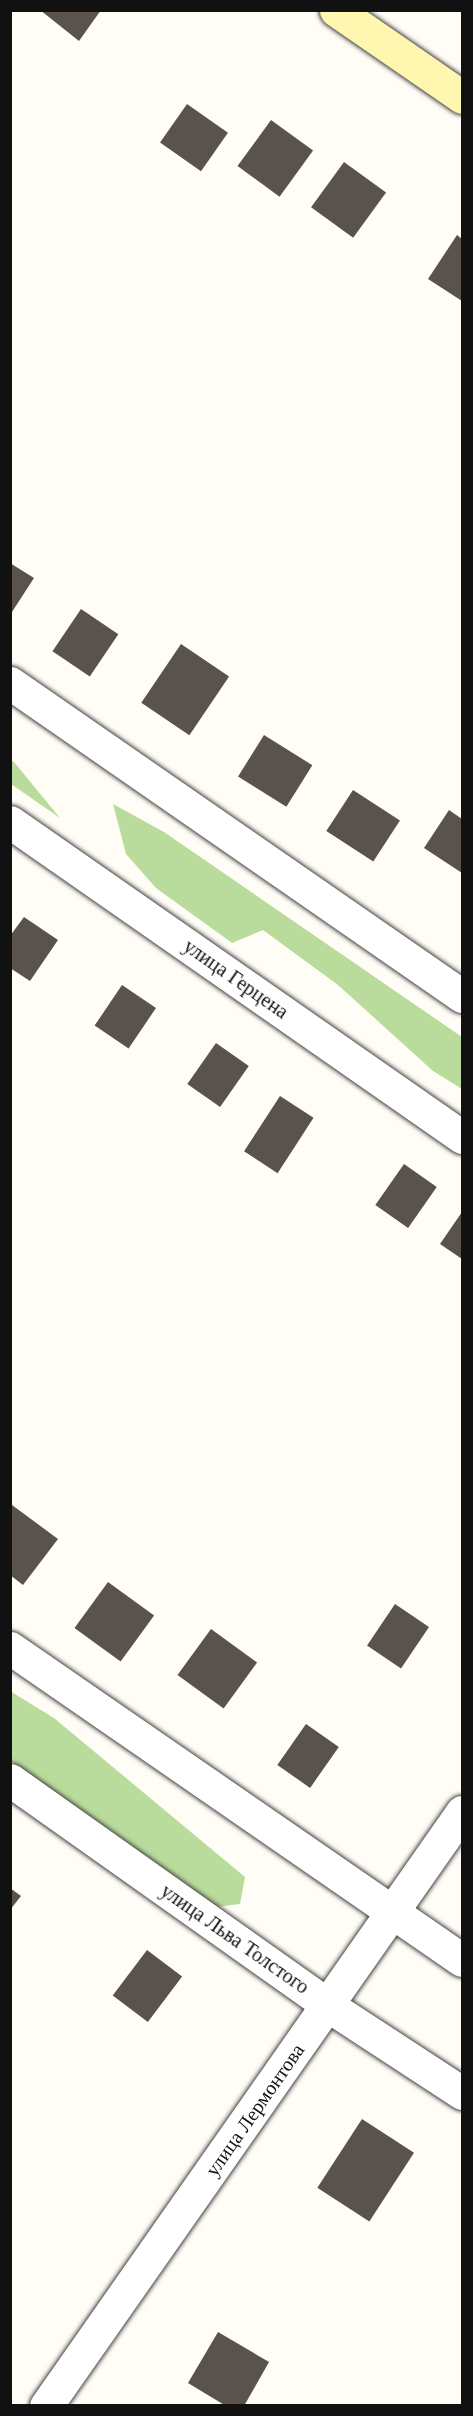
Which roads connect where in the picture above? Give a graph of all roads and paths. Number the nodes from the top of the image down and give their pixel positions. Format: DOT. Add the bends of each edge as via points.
graph roads {
  1 [pos="336,10"];
  2 [pos="462,97"];
  3 [pos="10,683"];
  4 [pos="10,822"];
  5 [pos="462,996"];
  6 [pos="462,1137"];
  7 [pos="10,1648"];
  8 [pos="10,1780"];
  9 [pos="462,1812"];
  10 [pos="395,1914"];
  11 [pos="462,1960"];
  12 [pos="329,2006"];
  13 [pos="462,2093"];
  14 [pos="46,2406"];
  1 -- 2 [label="main road"];
  3 -- 5 [label="street"];
  4 -- 6 [label="street, улица Герцена"];
  7 -- 10 [label="street"];
  8 -- 12 [label="street, улица Льва Толстого"];
  9 -- 10 [label="street, улица Лермонтова"];
  10 -- 11 [label="street"];
  10 -- 12 [label="street, улица Лермонтова"];
  12 -- 13 [label="street, улица Льва Толстого"];
  12 -- 14 [label="street, улица Лермонтова"];
}
